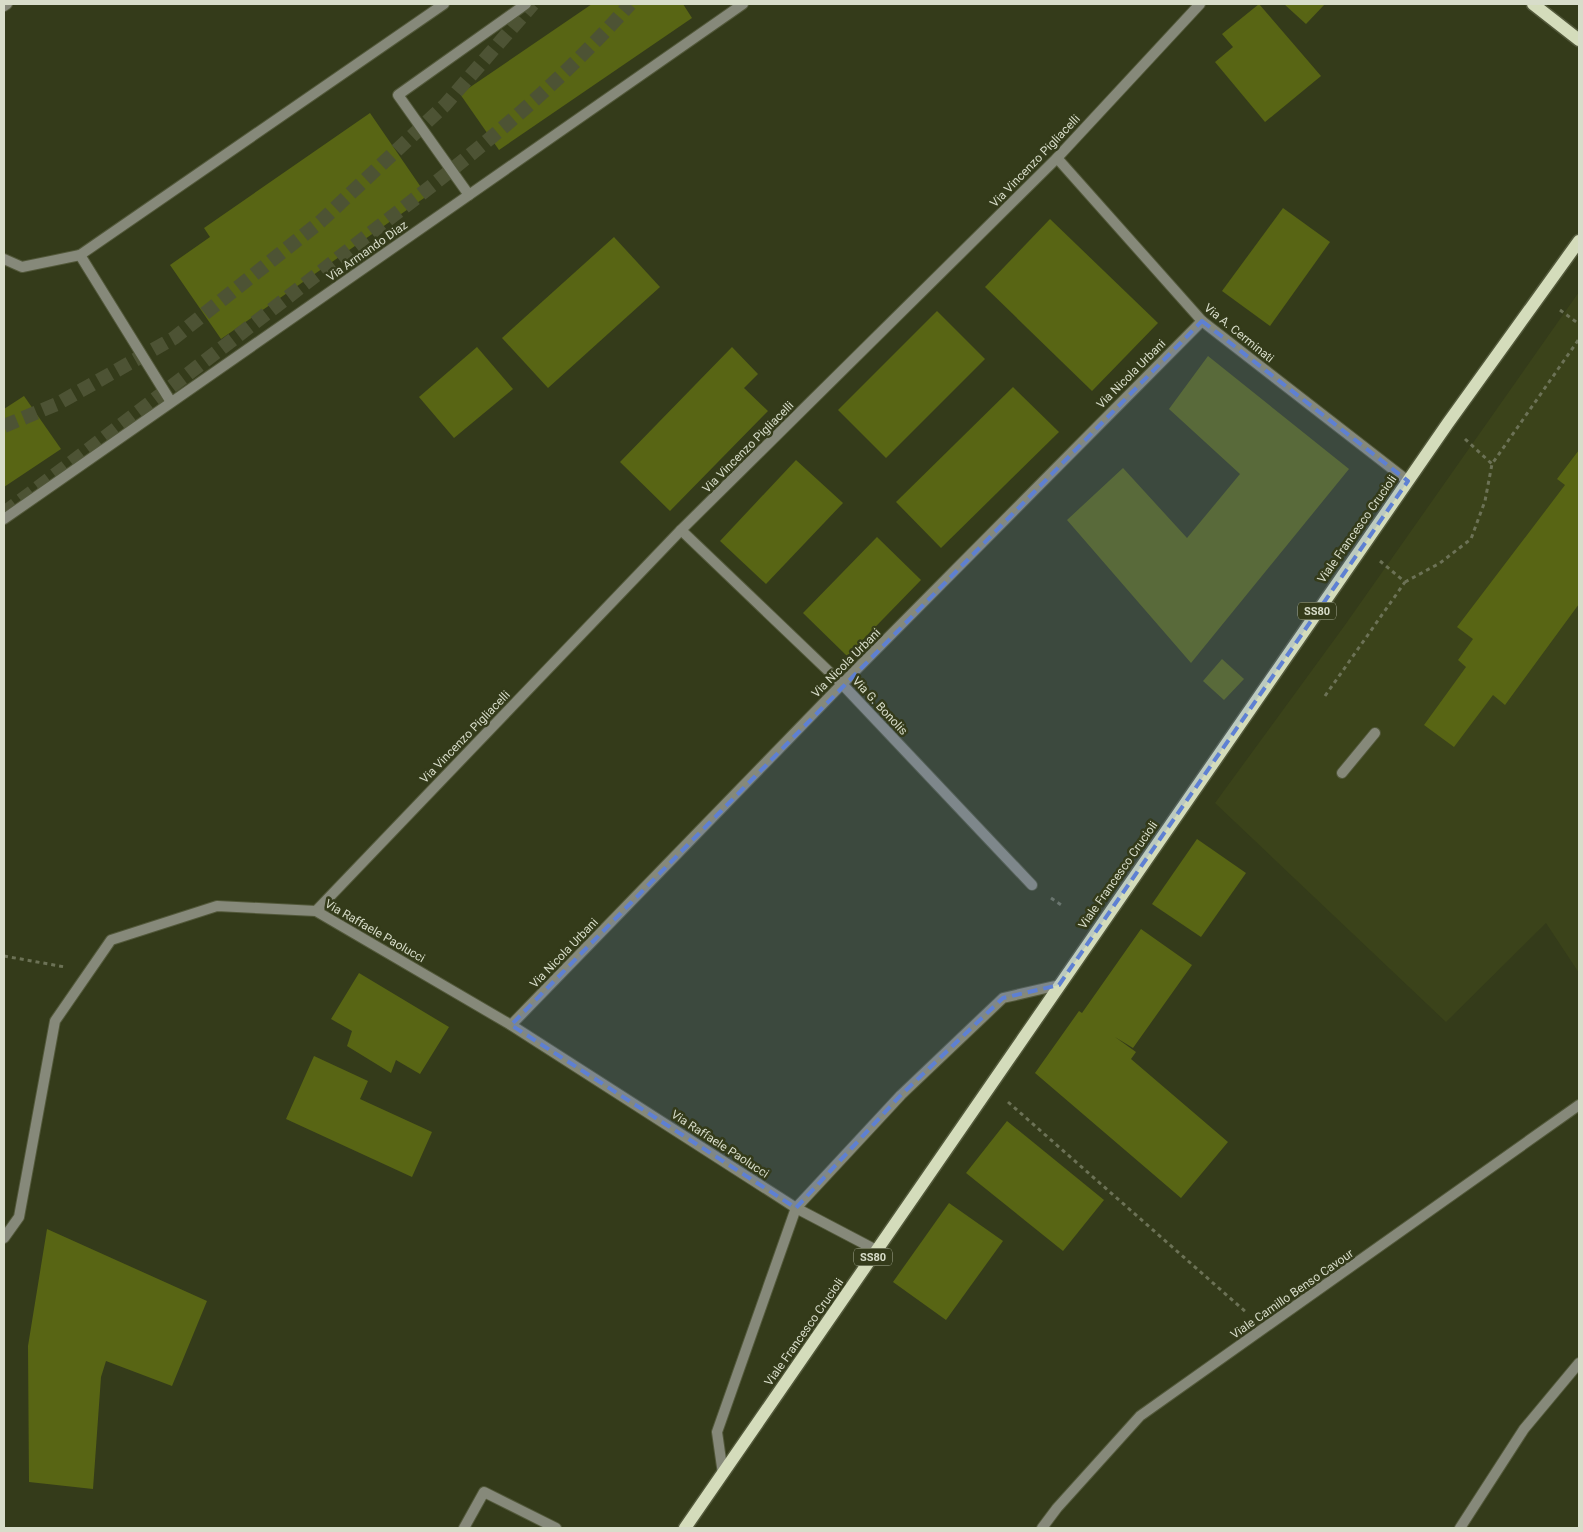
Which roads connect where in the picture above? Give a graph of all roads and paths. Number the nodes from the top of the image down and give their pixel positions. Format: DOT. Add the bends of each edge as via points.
graph roads {
  1 [pos="7,4"];
  2 [pos="444,4"];
  3 [pos="526,4"];
  4 [pos="744,4"];
  5 [pos="1200,4"];
  6 [pos="1534,4"];
  7 [pos="4,6"];
  8 [pos="1579,40"];
  9 [pos="1057,158"];
  10 [pos="469,195"];
  11 [pos="1579,241"];
  12 [pos="80,255"];
  13 [pos="4,259"];
  14 [pos="1202,320"];
  15 [pos="1579,339"];
  16 [pos="171,402"];
  17 [pos="1448,423"];
  18 [pos="1492,464"];
  19 [pos="1408,481"];
  20 [pos="4,519"];
  21 [pos="680,530"];
  22 [pos="1362,546"];
  23 [pos="1405,582"];
  24 [pos="842,684"];
  25 [pos="1325,696"];
  26 [pos="1375,733"];
  27 [pos="1342,773"];
  28 [pos="1032,885"];
  29 [pos="316,911"];
  30 [pos="4,956"];
  31 [pos="90,972"];
  32 [pos="1059,985"];
  33 [pos="511,1025"];
  34 [pos="989,1085"];
  35 [pos="1579,1105"];
  36 [pos="796,1208"];
  37 [pos="4,1238"];
  38 [pos="878,1251"];
  39 [pos="1264,1329"];
  40 [pos="1579,1363"];
  41 [pos="723,1474"];
  42 [pos="464,1528"];
  43 [pos="556,1528"];
  44 [pos="686,1528"];
  45 [pos="1042,1528"];
  46 [pos="1460,1528"];
  1 -- 7 [label="street"];
  2 -- 12 [label="street"];
  3 -- 10 [label="street" via="398,95"];
  4 -- 10 [label="street, Via Armando Diaz"];
  5 -- 9 [label="street, Via Vincenzo Pigliacelli"];
  6 -- 8 [label="main road"];
  9 -- 14 [label="street, Via A. Cerminati"];
  9 -- 21 [label="street, Via Vincenzo Pigliacelli"];
  10 -- 16 [label="street, Via Armando Diaz"];
  11 -- 17 [label="main road, Viale Francesco Crucioli / SS80"];
  12 -- 13 [label="street" via="22,267"];
  12 -- 16 [label="street"];
  14 -- 19 [label="street, Via A. Cerminati"];
  14 -- 24 [label="street, Via Nicola Urbani"];
  15 -- 18 [label="path"];
  16 -- 20 [label="street, Via Armando Diaz"];
  17 -- 18 [label="path"];
  17 -- 19 [label="main road, Viale Francesco Crucioli / SS80"];
  18 -- 23 [label="path" via="1485,501 1471,538 1440,564"];
  19 -- 22 [label="main road, Viale Francesco Crucioli / SS80"];
  21 -- 24 [label="street, Via G. Bonolis"];
  21 -- 29 [label="street, Via Vincenzo Pigliacelli"];
  22 -- 23 [label="path"];
  22 -- 32 [label="main road, Viale Francesco Crucioli / SS80"];
  23 -- 25 [label="path"];
  24 -- 28 [label="street, Via G. Bonolis"];
  24 -- 33 [label="street, Via Nicola Urbani"];
  26 -- 27 [label="street"];
  29 -- 31 [label="street, Via Raffaele Paolucci" via="217,906 111,940"];
  29 -- 33 [label="street, Via Raffaele Paolucci"];
  30 -- 31 [label="path"];
  31 -- 37 [label="street, Via Raffaele Paolucci" via="55,1021 19,1217"];
  32 -- 34 [label="main road, Viale Francesco Crucioli / SS80"];
  32 -- 36 [label="street" via="1003,998 901,1095"];
  33 -- 36 [label="street, Via Raffaele Paolucci"];
  34 -- 38 [label="main road, Viale Francesco Crucioli / SS80"];
  34 -- 39 [label="path"];
  35 -- 39 [label="street, Viale Camillo Benso Cavour"];
  36 -- 38 [label="street, Via Raffaele Paolucci"];
  36 -- 41 [label="street" via="717,1432"];
  38 -- 41 [label="main road, Viale Francesco Crucioli / SS80"];
  39 -- 45 [label="street, Viale Camillo Benso Cavour" via="1140,1416"];
  40 -- 46 [label="street" via="1524,1430"];
  41 -- 44 [label="main road, Viale Francesco Crucioli / SS80"];
  42 -- 43 [label="street" via="484,1492"];
}
